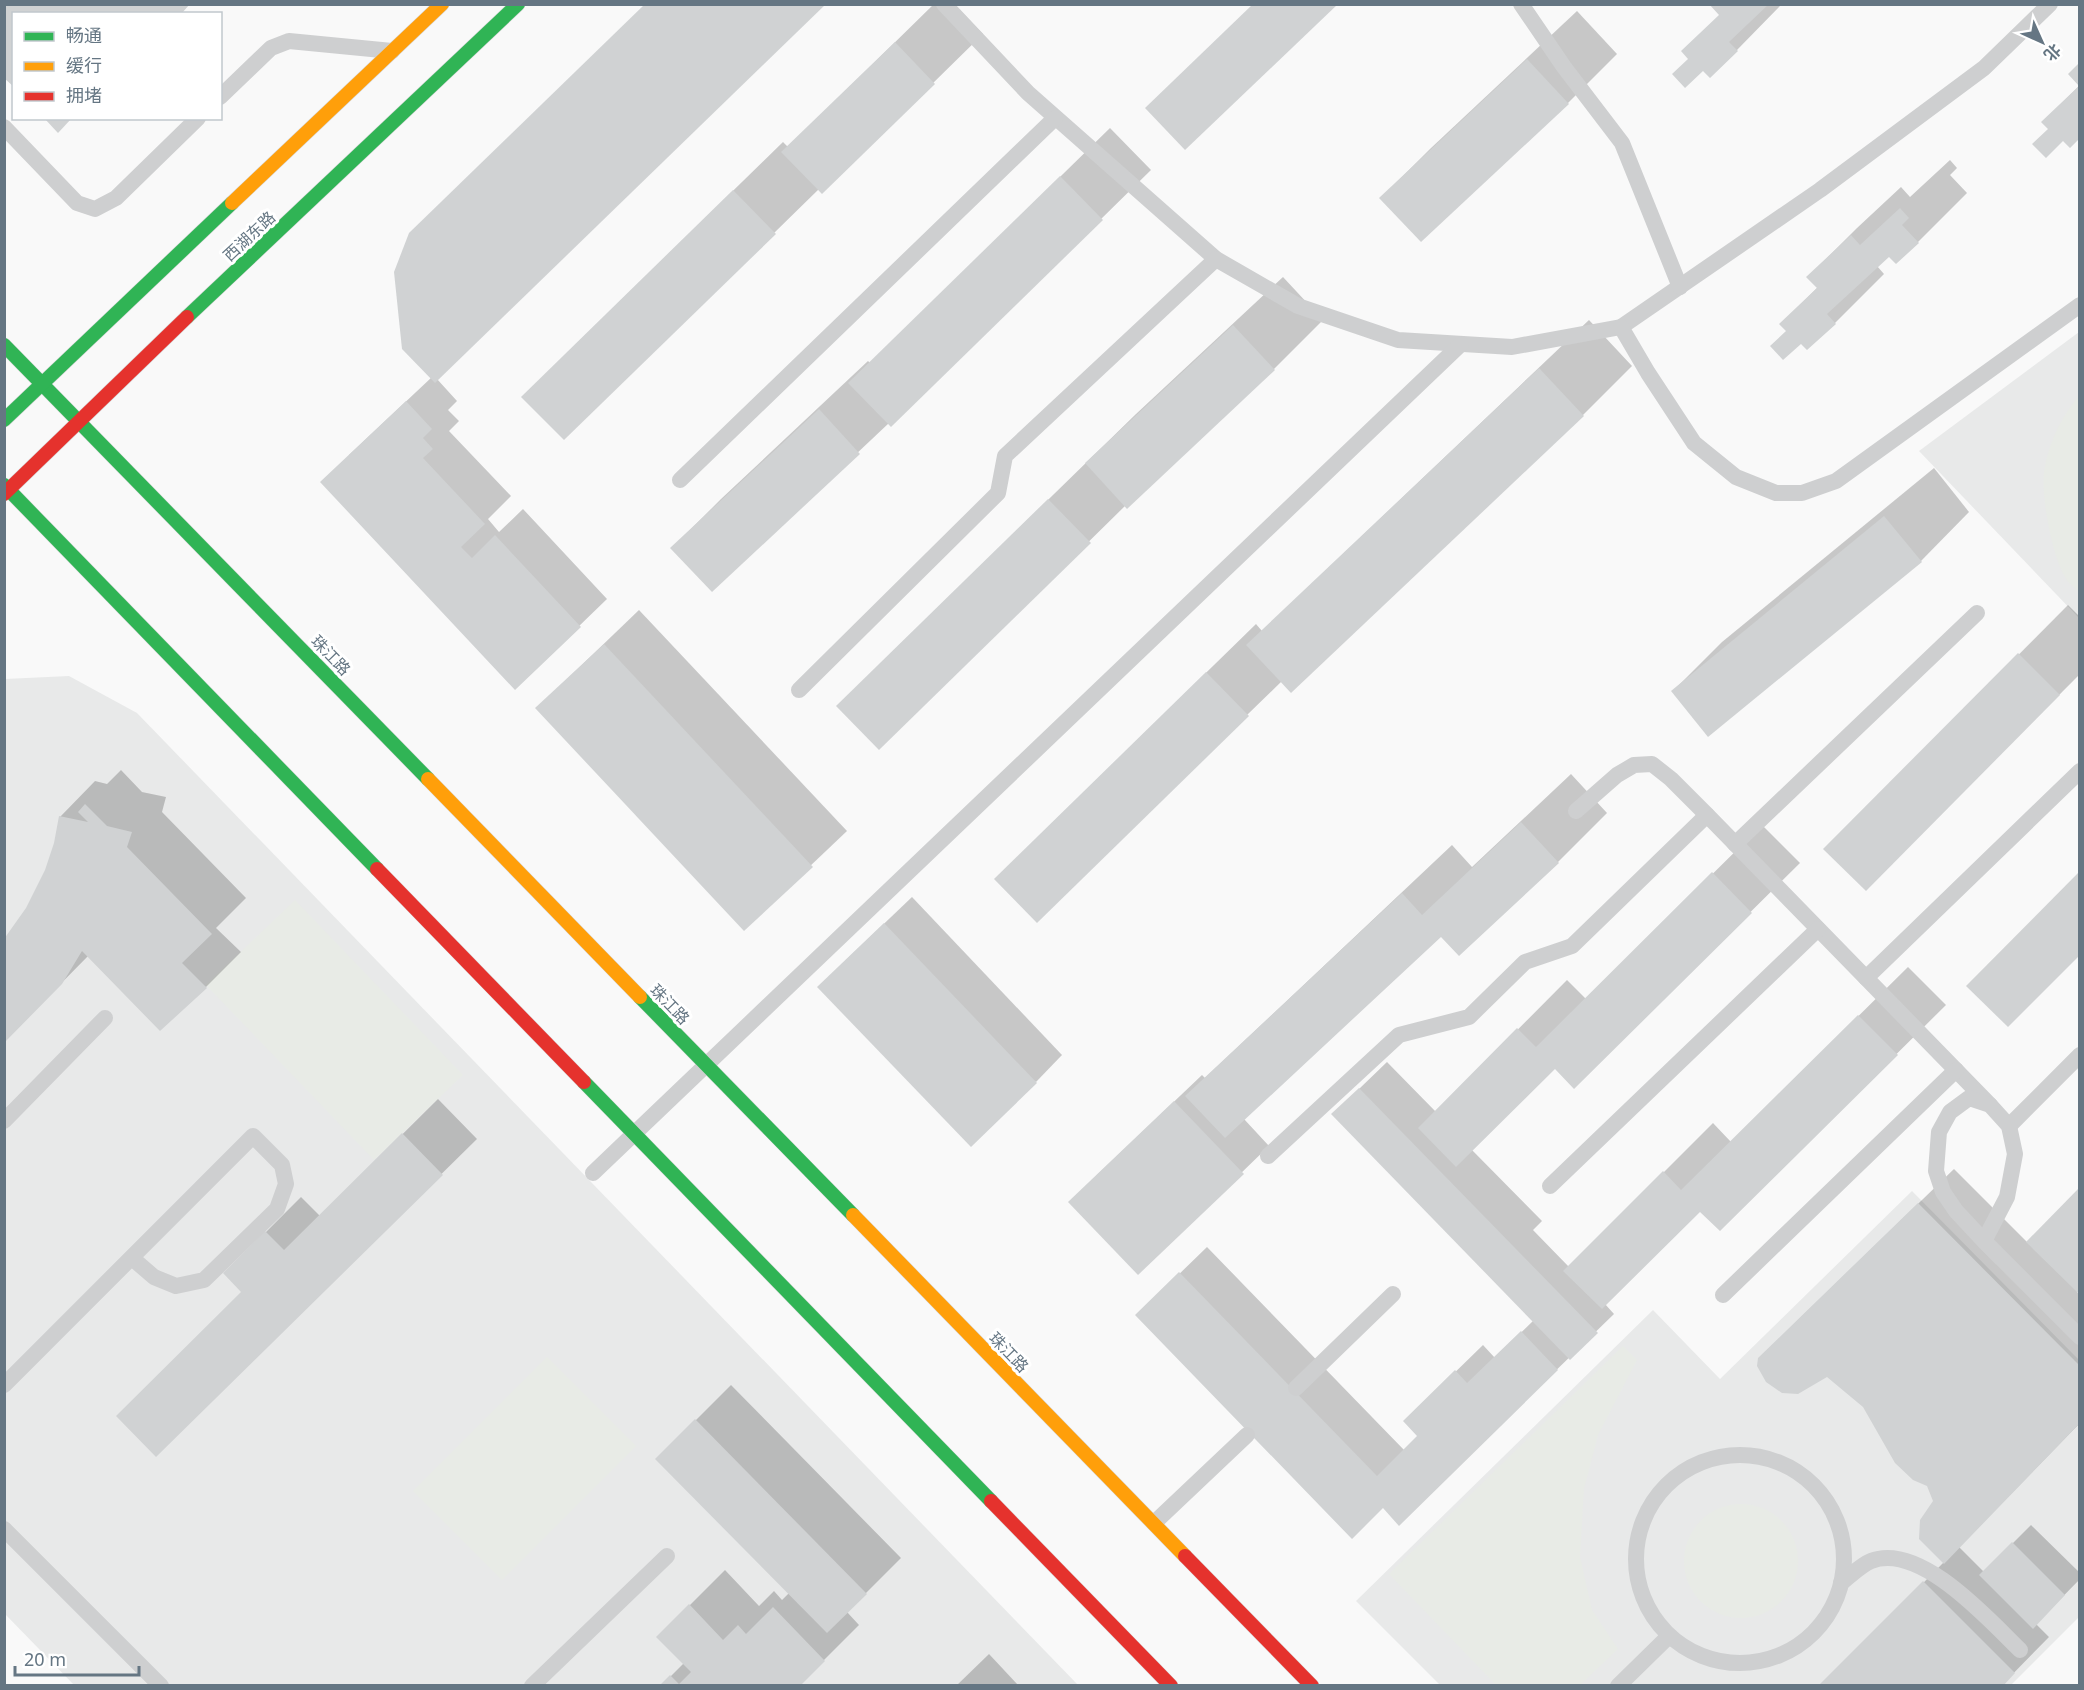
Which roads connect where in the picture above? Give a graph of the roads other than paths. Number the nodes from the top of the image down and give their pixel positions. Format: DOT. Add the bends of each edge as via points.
graph roads {
  1 [pos="442,4"];
  2 [pos="518,4"];
  3 [pos="944,4"];
  4 [pos="1521,4"];
  5 [pos="2050,4"];
  6 [pos="393,51"];
  7 [pos="222,95"];
  8 [pos="1055,118"];
  9 [pos="196,120"];
  10 [pos="4,127"];
  11 [pos="1216,259"];
  12 [pos="1680,287"];
  13 [pos="2079,304"];
  14 [pos="1621,327"];
  15 [pos="1461,344"];
  16 [pos="4,345"];
  17 [pos="43,384"];
  18 [pos="4,420"];
  19 [pos="79,420"];
  20 [pos="680,480"];
  21 [pos="6,490"];
  22 [pos="1977,613"];
  23 [pos="799,690"];
  24 [pos="2079,771"];
  25 [pos="1576,811"];
  26 [pos="1707,815"];
  27 [pos="1735,844"];
  28 [pos="1818,929"];
  29 [pos="1866,978"];
  30 [pos="105,1018"];
  31 [pos="2079,1055"];
  32 [pos="706,1064"];
  33 [pos="1956,1070"];
  34 [pos="1990,1105"];
  35 [pos="4,1121"];
  36 [pos="2009,1126"];
  37 [pos="634,1132"];
  38 [pos="1268,1156"];
  39 [pos="593,1173"];
  40 [pos="1550,1186"];
  41 [pos="1984,1241"];
  42 [pos="132,1258"];
  43 [pos="1393,1294"];
  44 [pos="1723,1295"];
  45 [pos="2079,1337"];
  46 [pos="6,1380"];
  47 [pos="1296,1388"];
  48 [pos="1247,1434"];
  49 [pos="1154,1523"];
  50 [pos="4,1529"];
  51 [pos="667,1556"];
  52 [pos="1841,1583"];
  53 [pos="1669,1636"];
  54 [pos="2019,1650"];
  55 [pos="160,1686"];
  56 [pos="532,1686"];
  57 [pos="1171,1686"];
  58 [pos="1312,1686"];
  59 [pos="1618,1686"];
  1 -- 6 [label="street"];
  2 -- 19 [label="street, 西湖东路"];
  3 -- 8 [label="lane"];
  4 -- 12 [label="lane" via="1622,143"];
  5 -- 12 [label="lane" via="1984,68 1820,190"];
  6 -- 7 [label="lane" via="289,41 271,48"];
  6 -- 17 [label="street"];
  8 -- 11 [label="lane"];
  8 -- 20 [label="lane"];
  9 -- 10 [label="lane" via="116,198 95,209 77,203"];
  11 -- 15 [label="lane" via="1298,306 1398,340"];
  11 -- 23 [label="lane" via="1005,456 999,493"];
  12 -- 14 [label="lane"];
  13 -- 14 [label="lane" via="1836,481 1802,493 1776,493 1736,477 1694,443"];
  14 -- 15 [label="lane" via="1512,347"];
  15 -- 32 [label="lane"];
  16 -- 17 [label="street, 珠江路"];
  17 -- 18 [label="street"];
  17 -- 19 [label="street, 珠江路"];
  19 -- 21 [label="street, 西湖东路"];
  19 -- 32 [label="street, 珠江路"];
  21 -- 37 [label="street"];
  22 -- 27 [label="lane"];
  24 -- 29 [label="lane"];
  25 -- 26 [label="lane" via="1617,775 1634,765 1652,764"];
  26 -- 27 [label="lane"];
  26 -- 38 [label="lane" via="1572,946 1525,962 1468,1017 1399,1035"];
  27 -- 28 [label="lane"];
  28 -- 29 [label="lane"];
  28 -- 40 [label="lane"];
  29 -- 33 [label="lane"];
  30 -- 35 [label="lane"];
  31 -- 36 [label="lane"];
  32 -- 37 [label="lane"];
  32 -- 49 [label="street, 珠江路"];
  33 -- 34 [label="lane"];
  33 -- 44 [label="lane"];
  34 -- 36 [label="lane"];
  34 -- 41 [label="lane" via="1968,1098 1950,1112 1939,1132 1936,1171 1956,1211"];
  36 -- 41 [label="lane" via="2015,1154 2007,1197"];
  37 -- 39 [label="lane"];
  37 -- 57 [label="street"];
  41 -- 45 [label="lane"];
  42 -- 42 [label="lane" via="253,1136 282,1165 286,1184 277,1209 204,1280 176,1286 153,1277"];
  42 -- 46 [label="lane"];
  43 -- 47 [label="lane"];
  48 -- 49 [label="lane"];
  49 -- 58 [label="street, 珠江路"];
  50 -- 55 [label="lane"];
  51 -- 56 [label="lane"];
  52 -- 53 [label="lane" via="1830,1612 1810,1635 1785,1653 1756,1662 1725,1663 1695,1653"];
  52 -- 53 [label="lane" via="1844,1549 1836,1517 1817,1489 1791,1468 1760,1456 1726,1455 1694,1465 1666,1485 1647,1512 1637,1545 1637,1578 1649,1610"];
  52 -- 54 [label="lane" via="1870,1562 1892,1557 1919,1566 1970,1601"];
  53 -- 59 [label="lane"];
}
